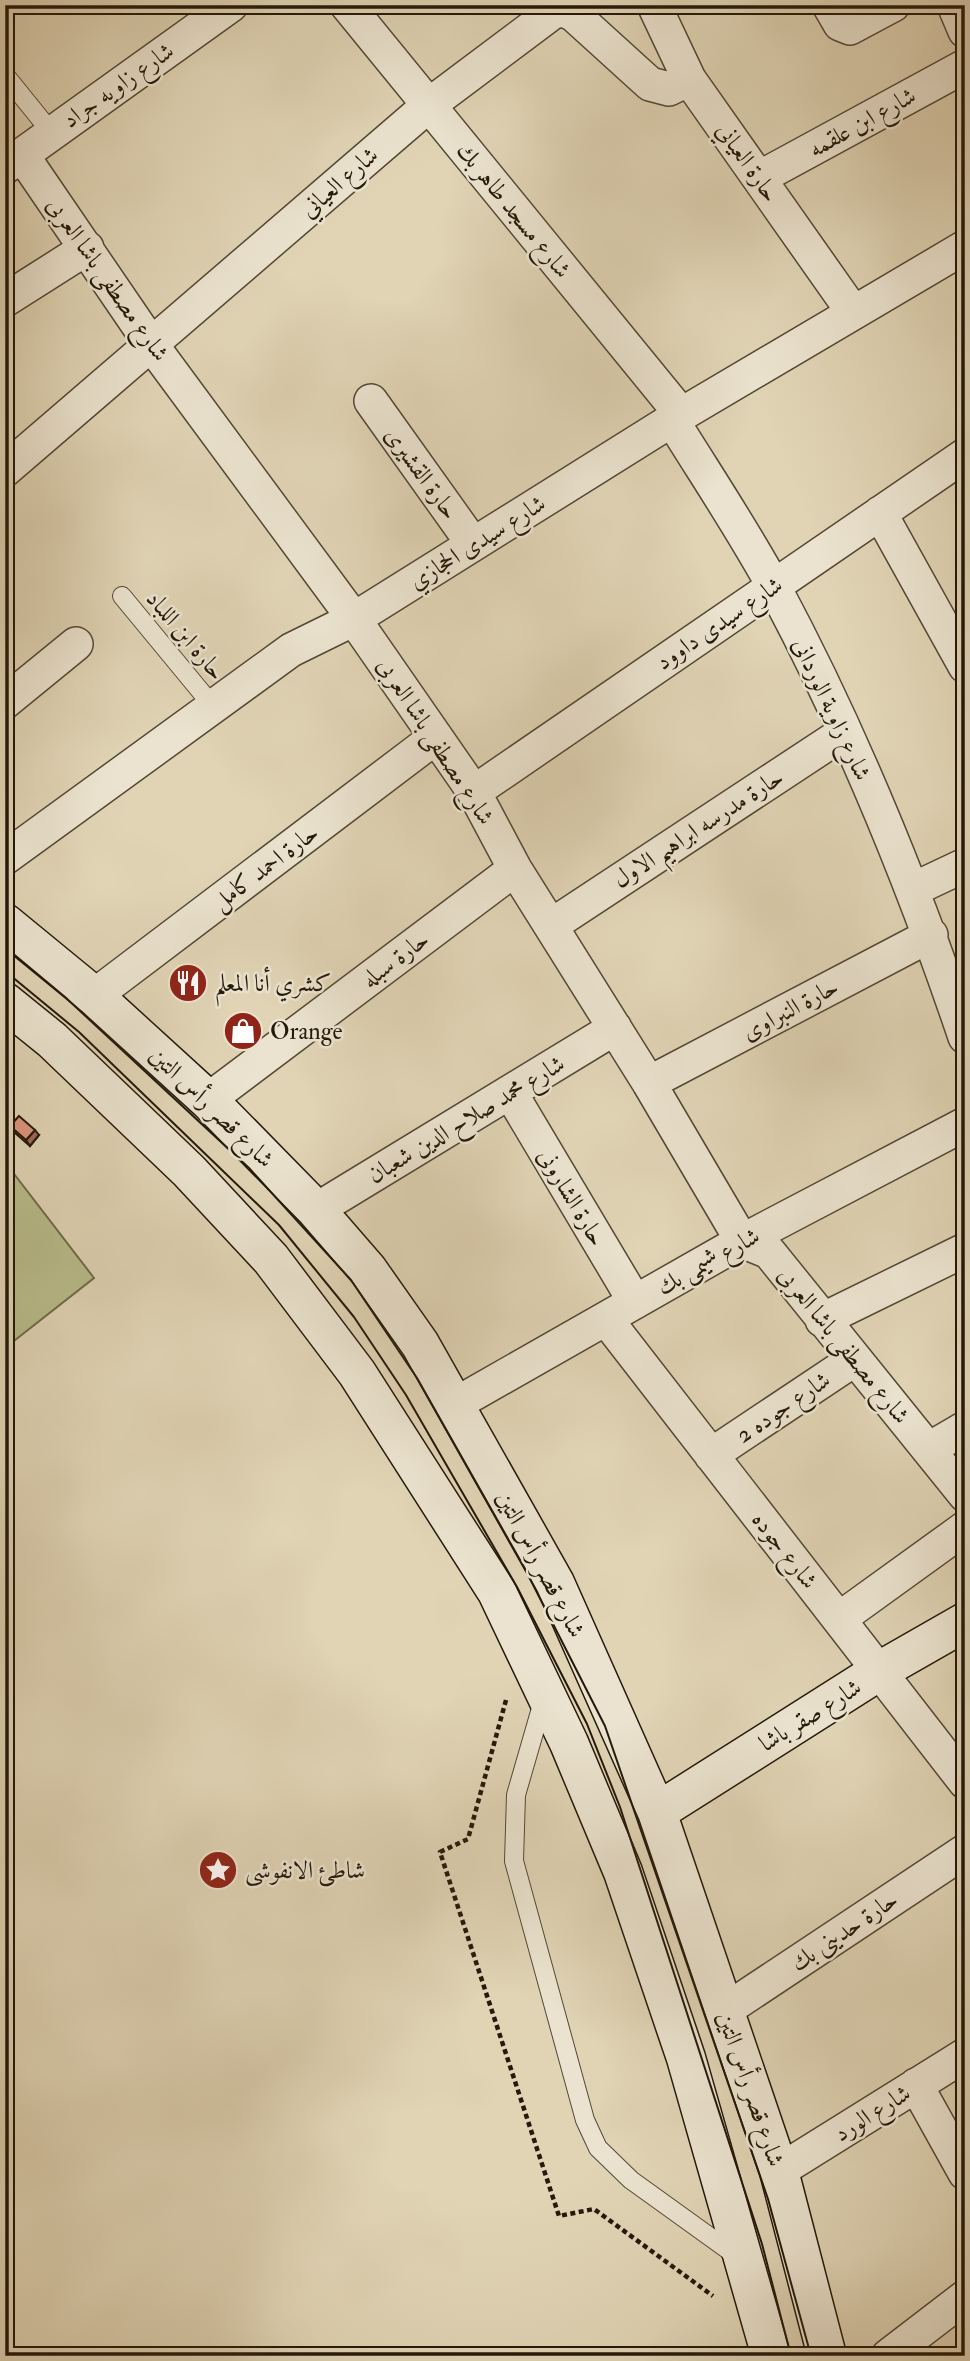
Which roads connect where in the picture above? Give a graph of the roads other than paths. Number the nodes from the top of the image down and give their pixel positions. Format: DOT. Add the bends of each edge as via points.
graph roads {
  1 [pos="231,5"];
  2 [pos="654,5"];
  3 [pos="829,5"];
  4 [pos="893,5"];
  5 [pos="954,5"];
  6 [pos="360,9"];
  7 [pos="965,31"];
  8 [pos="965,66"];
  9 [pos="5,75"];
  10 [pos="689,79"];
  11 [pos="429,105"];
  12 [pos="51,132"];
  13 [pos="14,161"];
  14 [pos="759,178"];
  15 [pos="965,247"];
  16 [pos="86,248"];
  17 [pos="5,300"];
  18 [pos="853,312"];
  19 [pos="151,344"];
  20 [pos="371,401"];
  21 [pos="676,417"];
  22 [pos="965,455"];
  23 [pos="5,470"];
  24 [pos="880,513"];
  25 [pos="473,544"];
  26 [pos="774,586"];
  27 [pos="122,596"];
  28 [pos="354,619"];
  29 [pos="76,643"];
  30 [pos="965,666"];
  31 [pos="5,702"];
  32 [pos="212,705"];
  33 [pos="845,732"];
  34 [pos="436,737"];
  35 [pos="474,792"];
  36 [pos="5,858"];
  37 [pos="965,866"];
  38 [pos="515,869"];
  39 [pos="912,890"];
  40 [pos="5,923"];
  41 [pos="552,925"];
  42 [pos="931,935"];
  43 [pos="94,996"];
  44 [pos="5,1002"];
  45 [pos="962,1021"];
  46 [pos="615,1028"];
  47 [pos="649,1083"];
  48 [pos="510,1092"];
  49 [pos="208,1100"];
  50 [pos="965,1124"];
  51 [pos="316,1210"];
  52 [pos="743,1241"];
  53 [pos="965,1250"];
  54 [pos="635,1302"];
  55 [pos="606,1319"];
  56 [pos="822,1320"];
  57 [pos="855,1359"];
  58 [pos="454,1405"];
  59 [pos="965,1428"];
  60 [pos="929,1449"];
  61 [pos="711,1455"];
  62 [pos="965,1494"];
  63 [pos="965,1528"];
  64 [pos="839,1619"];
  65 [pos="965,1622"];
  66 [pos="881,1670"];
  67 [pos="545,1695"];
  68 [pos="965,1782"];
  69 [pos="657,1812"];
  70 [pos="965,1852"];
  71 [pos="724,2011"];
  72 [pos="965,2055"];
  73 [pos="916,2085"];
  74 [pos="779,2171"];
  75 [pos="965,2173"];
  76 [pos="743,2260"];
  77 [pos="965,2297"];
  78 [pos="771,2356"];
  79 [pos="827,2356"];
  80 [pos="888,2356"];
  1 -- 12 [label="street, شارع زاويه جراد"];
  2 -- 10 [label="street, حارة العياني"];
  3 -- 4 [label="street" via="840,24 850,28"];
  5 -- 7 [label="street"];
  6 -- 11 [label="street, شارع مسجد طاهر بك"];
  8 -- 14 [label="street, شارع ابن علقمه"];
  9 -- 12 [label="lane"];
  10 -- 11 [label="street, شارع العياني" via="669,89 650,84 574,15 558,10"];
  10 -- 14 [label="street, حارة العياني"];
  11 -- 19 [label="street, شارع العياني"];
  11 -- 21 [label="street, شارع مسجد طاهر بك"];
  12 -- 13 [label="street, شارع زاويه جراد"];
  13 -- 16 [label="street, شارع مصطفى باشا العربى"];
  14 -- 18 [label="street, حارة العياني"];
  15 -- 18 [label="street, شارع سيدى الحجازي"];
  16 -- 17 [label="street"];
  16 -- 19 [label="street, شارع مصطفى باشا العربى"];
  18 -- 21 [label="street, شارع سيدى الحجازي"];
  19 -- 23 [label="street, شارع العياني"];
  19 -- 28 [label="street, شارع مصطفى باشا العربى"];
  20 -- 25 [label="street, حارة القشيرى"];
  21 -- 25 [label="street, شارع سيدى الحجازي"];
  21 -- 26 [label="street, شارع زاوية الوردانى"];
  22 -- 24 [label="street, شارع سيدى داوود"];
  24 -- 26 [label="street, شارع سيدى داوود"];
  24 -- 30 [label="street"];
  25 -- 28 [label="street, شارع سيدى الحجازي"];
  26 -- 33 [label="street, شارع زاوية الوردانى"];
  26 -- 35 [label="street, شارع سيدى داوود"];
  27 -- 32 [label="lane, حارة ابن اللباد"];
  28 -- 32 [label="street, شارع سيدى الحجازي" via="291,650"];
  28 -- 34 [label="street, شارع مصطفى باشا العربى"];
  29 -- 31 [label="street"];
  32 -- 36 [label="street, شارع سيدى الحجازي"];
  33 -- 39 [label="street, شارع زاوية الوردانى"];
  33 -- 41 [label="street, حارة مدرسه ابراهيم الاول"];
  34 -- 35 [label="street, شارع مصطفى باشا العربى"];
  34 -- 43 [label="street, حارة احمد كامل"];
  35 -- 38 [label="street, شارع مصطفى باشا العربى"];
  37 -- 39 [label="street"];
  38 -- 41 [label="street, شارع مصطفى باشا العربى"];
  38 -- 49 [label="street, حارة سبله"];
  39 -- 42 [label="street, شارع زاوية الوردانى"];
  40 -- 43 [label="main road, شارع قصر رأس التين"];
  41 -- 46 [label="street, شارع مصطفى باشا العربى"];
  42 -- 45 [label="street, شارع زاوية الوردانى"];
  42 -- 47 [label="street, حارة النبراوى"];
  43 -- 49 [label="main road, شارع قصر رأس التين"];
  44 -- 67 [label="main road, شارع قصر رأس التين" via="189,1171 271,1259 358,1373 414,1459 497,1592"];
  46 -- 47 [label="street, شارع مصطفى باشا العربى"];
  46 -- 48 [label="street, شارع محمد صلاح الدين شعبان"];
  47 -- 52 [label="street, شارع مصطفى باشا العربى"];
  48 -- 51 [label="street, شارع محمد صلاح الدين شعبان"];
  48 -- 54 [label="street, حارة الشارونى"];
  49 -- 51 [label="main road, شارع قصر رأس التين"];
  50 -- 52 [label="street, شارع شيمى بك"];
  51 -- 58 [label="main road, شارع قصر رأس التين" via="368,1270 420,1344"];
  52 -- 54 [label="street, شارع شيمى بك"];
  52 -- 56 [label="street, شارع مصطفى باشا العربى" via="769,1252"];
  53 -- 56 [label="street"];
  54 -- 55 [label="street, شارع شيمى بك"];
  55 -- 58 [label="street, شارع شيمى بك"];
  55 -- 61 [label="street, شارع جوده"];
  56 -- 57 [label="street, شارع مصطفى باشا العربى"];
  57 -- 60 [label="street, شارع مصطفى باشا العربى"];
  57 -- 61 [label="street, شارع جوده 2"];
  58 -- 69 [label="main road, شارع قصر رأس التين" via="555,1583"];
  59 -- 60 [label="street"];
  60 -- 62 [label="street, شارع مصطفى باشا العربى"];
  61 -- 64 [label="street, شارع جوده"];
  63 -- 64 [label="street"];
  64 -- 66 [label="street, شارع جوده"];
  65 -- 66 [label="main road, شارع صقر باشا"];
  66 -- 68 [label="street, شارع جوده"];
  66 -- 69 [label="main road, شارع صقر باشا"];
  67 -- 76 [label="main road, شارع قصر رأس التين" via="623,1872 686,2058"];
  67 -- 76 [label="lane" via="516,1796 514,1861 585,2120 598,2148 631,2180"];
  69 -- 71 [label="main road, شارع قصر رأس التين"];
  70 -- 71 [label="street, حارة حدينى بك"];
  71 -- 74 [label="main road, شارع قصر رأس التين"];
  72 -- 73 [label="street, شارع الورد"];
  73 -- 74 [label="street, شارع الورد"];
  73 -- 75 [label="street"];
  74 -- 79 [label="main road, شارع قصر رأس التين"];
  76 -- 78 [label="main road, شارع قصر رأس التين"];
  77 -- 80 [label="street"];
}
